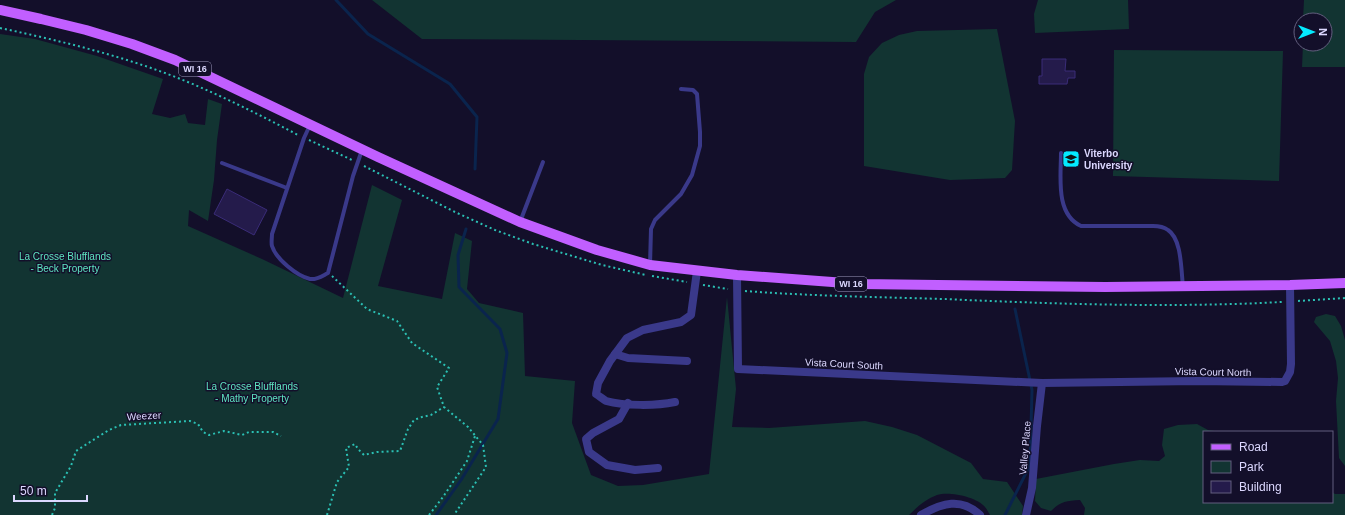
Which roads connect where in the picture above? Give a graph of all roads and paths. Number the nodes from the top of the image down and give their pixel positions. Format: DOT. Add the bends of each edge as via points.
graph roads {
  1 [pos="0,10"];
  2 [pos="681,89"];
  3 [pos="310,124"];
  4 [pos="362,149"];
  5 [pos="1061,152"];
  6 [pos="543,162"];
  7 [pos="222,163"];
  8 [pos="286,188"];
  9 [pos="520,222"];
  10 [pos="650,265"];
  11 [pos="697,271"];
  12 [pos="328,273"];
  13 [pos="737,275"];
  14 [pos="1345,283"];
  15 [pos="1290,285"];
  16 [pos="1183,286"];
  17 [pos="615,354"];
  18 [pos="687,361"];
  19 [pos="1042,382"];
  20 [pos="675,402"];
  21 [pos="628,404"];
  22 [pos="444,407"];
  23 [pos="281,436"];
  24 [pos="475,436"];
  25 [pos="658,468"];
  26 [pos="52,515"];
  27 [pos="327,515"];
  28 [pos="429,515"];
  29 [pos="454,515"];
  30 [pos="921,515"];
  31 [pos="980,515"];
  32 [pos="1026,515"];
  1 -- 3 [label="main road, WI 16" via="80,28 132,44 175,60"];
  2 -- 10 [label="lane" via="693,90 696,94 700,146 692,175 681,194 655,220 651,229"];
  3 -- 4 [label="main road, WI 16"];
  3 -- 8 [label="lane"];
  4 -- 9 [label="main road, WI 16"];
  4 -- 12 [label="lane"];
  5 -- 16 [label="lane" via="1062,198 1070,218 1081,226 1161,226 1169,230 1179,250"];
  6 -- 9 [label="lane"];
  7 -- 8 [label="lane"];
  8 -- 12 [label="lane" via="271,245 276,255 298,273 311,279 320,278"];
  9 -- 10 [label="main road, WI 16" via="597,250"];
  10 -- 11 [label="main road, WI 16"];
  11 -- 13 [label="main road, WI 16"];
  11 -- 17 [label="street" via="691,315 681,322 643,330 627,338"];
  12 -- 22 [label="path" via="367,309 397,321 412,343 448,368 437,387"];
  13 -- 16 [label="main road, WI 16" via="858,284"];
  13 -- 19 [label="street, Vista Court South" via="738,369"];
  14 -- 15 [label="main road, WI 16"];
  15 -- 16 [label="main road, WI 16"];
  15 -- 19 [label="street, Vista Court North" via="1291,364 1285,381"];
  17 -- 18 [label="street" via="628,358"];
  17 -- 21 [label="street" via="598,383 596,394 605,400"];
  19 -- 32 [label="street, Valley Place" via="1032,488"];
  20 -- 21 [label="street" via="660,405"];
  21 -- 25 [label="street" via="619,419 586,439 589,452 607,465 635,470"];
  22 -- 24 [label="path"];
  22 -- 27 [label="path" via="431,415 414,420 400,451 364,455 355,444 346,448 349,467 337,482"];
  23 -- 26 [label="path, Weezer" via="273,432 250,432 242,435 224,431 209,435 203,432 198,424 190,421 121,425 76,451 56,493"];
  24 -- 28 [label="path" via="467,461"];
  24 -- 29 [label="path" via="483,445 486,467"];
  30 -- 31 [label="street" via="945,504 960,504 972,508"];
}
